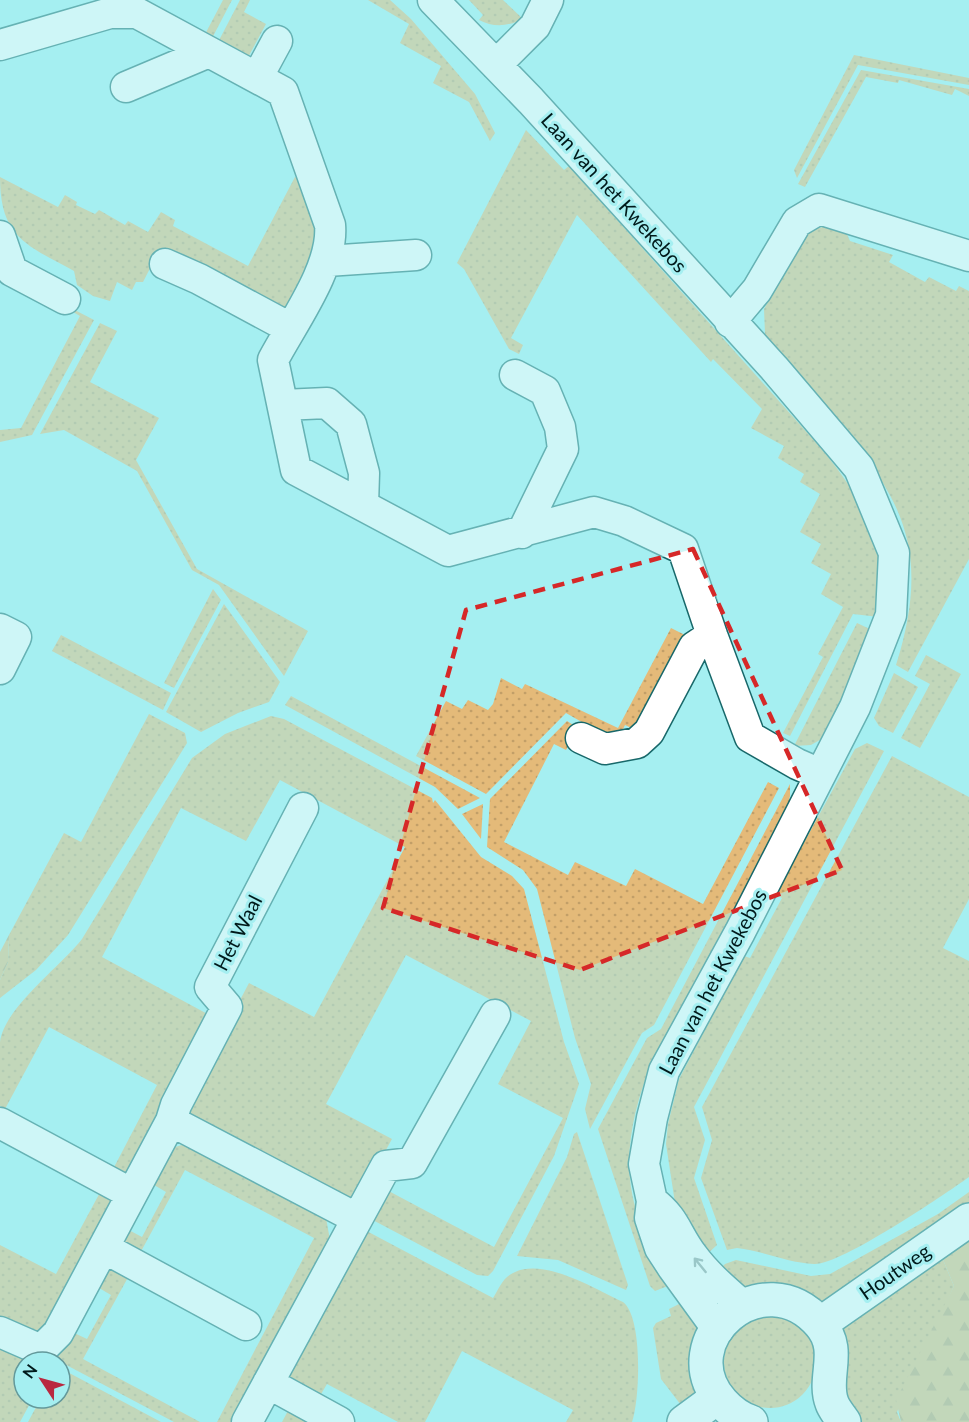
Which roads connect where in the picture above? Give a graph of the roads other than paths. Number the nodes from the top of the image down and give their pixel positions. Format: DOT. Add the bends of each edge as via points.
graph roads {
  1 [pos="433,0"];
  2 [pos="548,0"];
  3 [pos="277,41"];
  4 [pos="1,51"];
  5 [pos="209,52"];
  6 [pos="496,65"];
  7 [pos="257,78"];
  8 [pos="126,87"];
  9 [pos="0,236"];
  10 [pos="416,255"];
  11 [pos="969,256"];
  12 [pos="327,261"];
  13 [pos="165,264"];
  14 [pos="65,299"];
  15 [pos="730,322"];
  16 [pos="290,328"];
  17 [pos="515,375"];
  18 [pos="283,405"];
  19 [pos="363,505"];
  20 [pos="522,533"];
  21 [pos="0,629"];
  22 [pos="712,635"];
  23 [pos="0,669"];
  24 [pos="581,738"];
  25 [pos="820,774"];
  26 [pos="303,808"];
  27 [pos="495,1015"];
  28 [pos="171,1120"];
  29 [pos="0,1123"];
  30 [pos="132,1194"];
  31 [pos="652,1201"];
  32 [pos="356,1218"];
  33 [pos="969,1220"];
  34 [pos="104,1248"];
  35 [pos="742,1305"];
  36 [pos="820,1324"];
  37 [pos="246,1325"];
  38 [pos="717,1330"];
  39 [pos="0,1332"];
  40 [pos="267,1383"];
  41 [pos="718,1397"];
  42 [pos="248,1422"];
  43 [pos="339,1422"];
  44 [pos="684,1422"];
  45 [pos="751,1422"];
  46 [pos="844,1422"];
  1 -- 6 [label="street, Laan van het Kwekebos"];
  2 -- 6 [label="street" via="535,26"];
  3 -- 7 [label="street"];
  4 -- 5 [label="street" via="110,13 137,13"];
  5 -- 7 [label="street"];
  5 -- 8 [label="street"];
  6 -- 15 [label="street, Laan van het Kwekebos"];
  7 -- 12 [label="street" via="283,92 330,225 332,242"];
  9 -- 14 [label="street" via="12,271"];
  10 -- 12 [label="street"];
  11 -- 15 [label="street" via="819,209 797,222 757,290"];
  12 -- 16 [label="street"];
  13 -- 16 [label="street"];
  15 -- 25 [label="street, Laan van het Kwekebos" via="859,468 894,553 891,615 855,707"];
  16 -- 18 [label="street" via="273,360"];
  17 -- 20 [label="street" via="545,391 560,427 563,449"];
  18 -- 19 [label="street" via="296,470"];
  18 -- 19 [label="street" via="327,403 351,424 364,473"];
  19 -- 20 [label="street" via="448,551"];
  20 -- 22 [label="street" via="594,512 624,520 683,549"];
  21 -- 23 [label="street" via="16,637"];
  22 -- 24 [label="street" via="694,647 649,732 637,743 605,749"];
  22 -- 25 [label="street" via="750,736 797,765"];
  25 -- 31 [label="street, Laan van het Kwekebos" via="740,933 664,1071 644,1164"];
  26 -- 28 [label="street, Het Waal" via="210,987 227,1007"];
  27 -- 32 [label="street" via="412,1163 386,1166"];
  28 -- 30 [label="street, Het Waal"];
  28 -- 32 [label="street"];
  29 -- 30 [label="street"];
  30 -- 34 [label="street, Het Waal"];
  35 -- 31 [label="street, one-way" via="700,1266 668,1213"];
  31 -- 38 [label="street, Laan van het Kwekebos" via="650,1218 660,1248"];
  32 -- 40 [label="street"];
  33 -- 36 [label="street, Houtweg"];
  34 -- 37 [label="street"];
  34 -- 39 [label="street, Het Waal" via="58,1333 41,1350"];
  35 -- 36 [label="street" via="781,1300 800,1306"];
  35 -- 38 [label="street" via="727,1315"];
  36 -- 46 [label="street" via="830,1340 833,1357 831,1402"];
  38 -- 41 [label="street" via="710,1344 706,1370"];
  40 -- 42 [label="street"];
  40 -- 43 [label="street"];
  41 -- 44 [label="street"];
  41 -- 45 [label="street" via="733,1413"];
}
